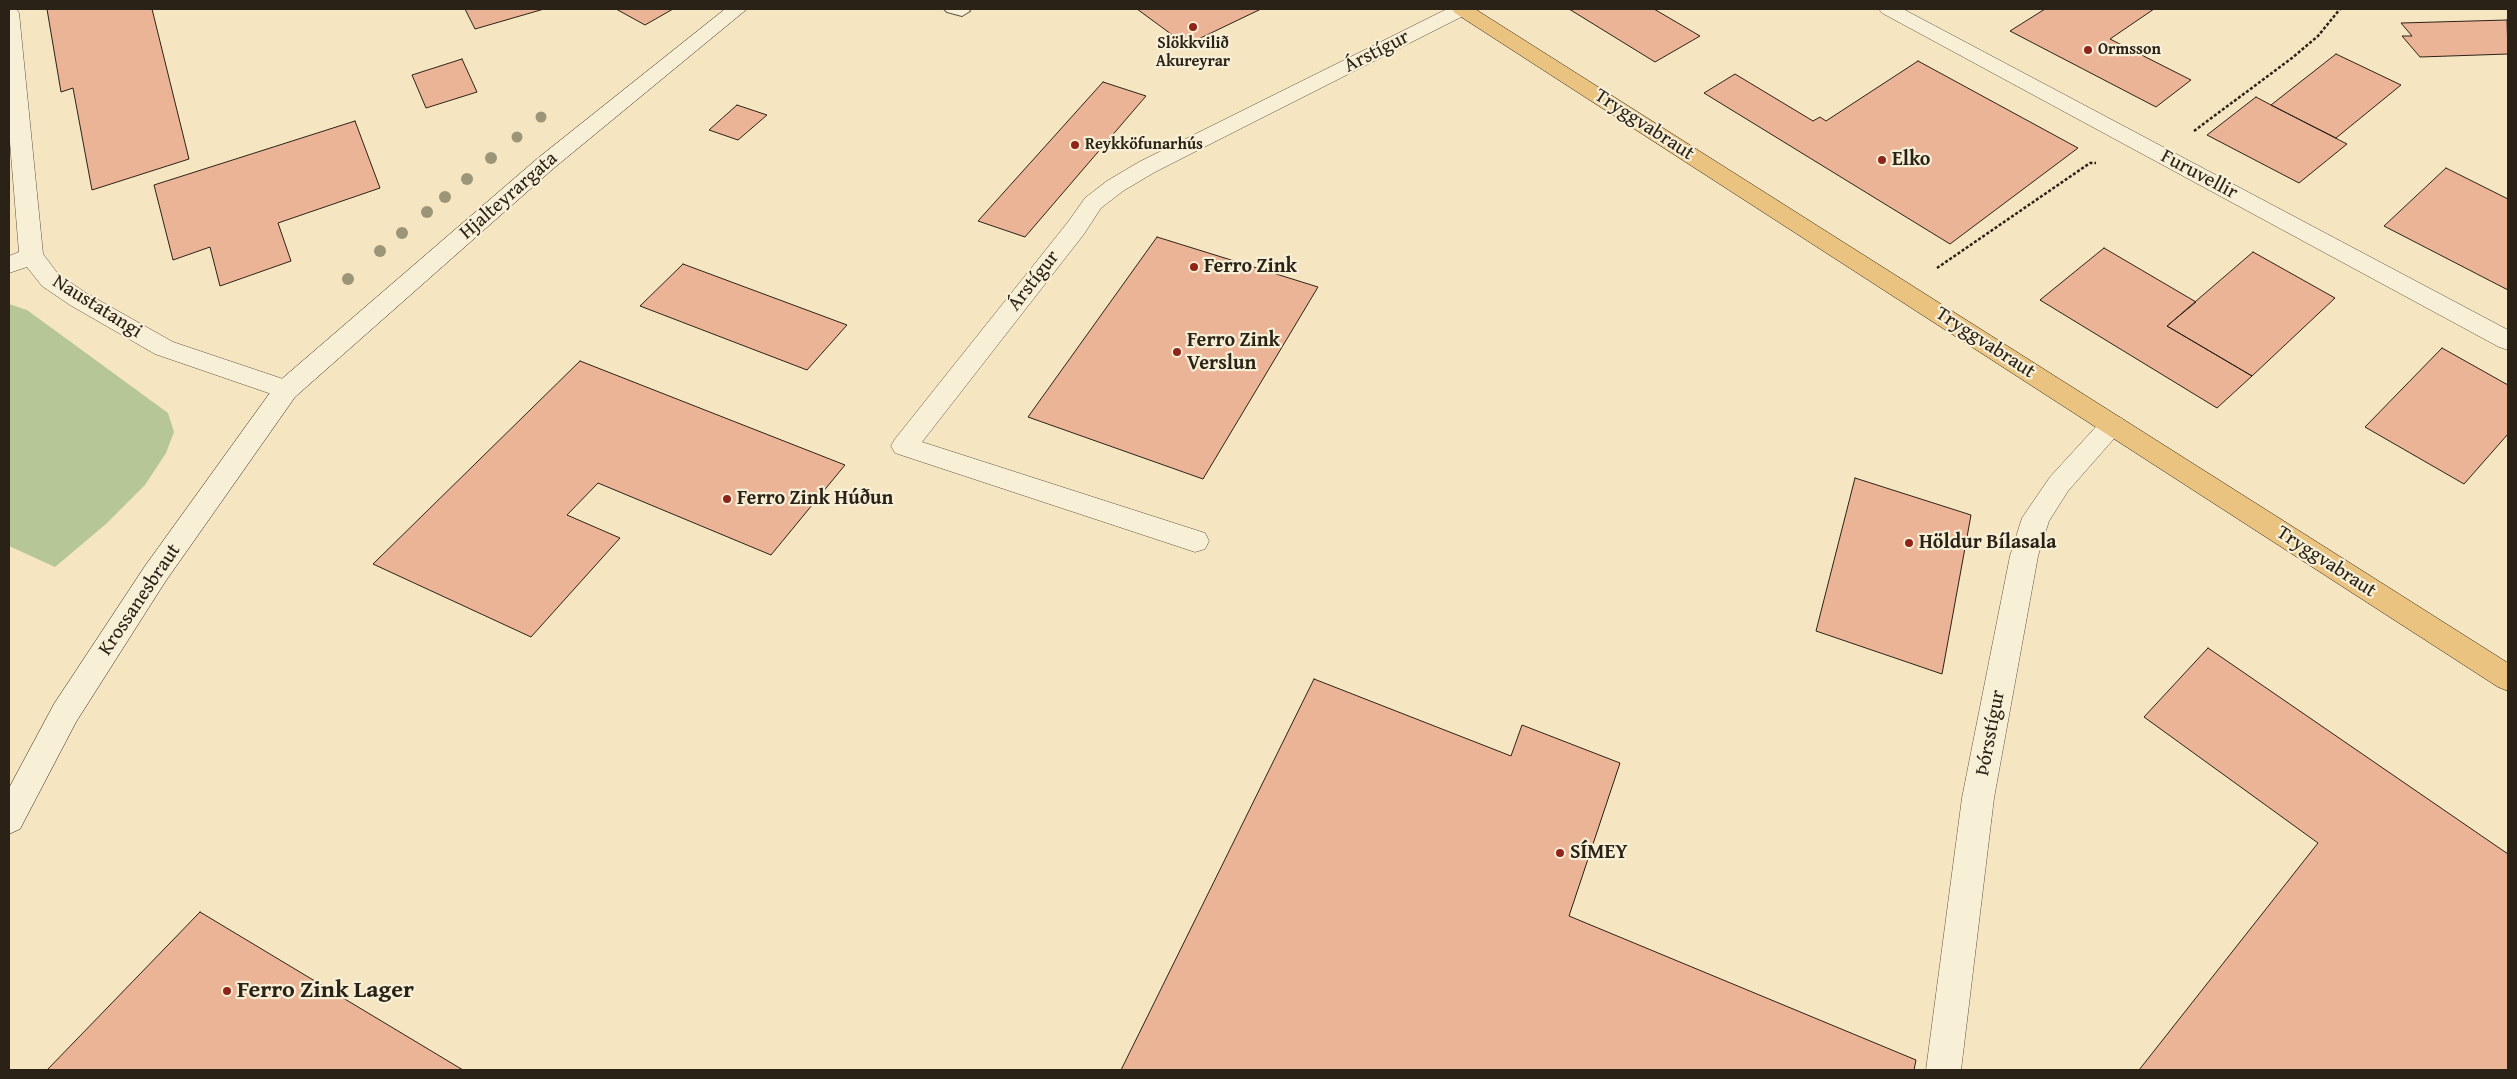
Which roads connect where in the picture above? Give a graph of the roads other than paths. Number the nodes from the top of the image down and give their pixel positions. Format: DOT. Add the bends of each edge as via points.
graph roads {
  1 [pos="737,9"];
  2 [pos="1462,9"];
  3 [pos="1889,9"];
  4 [pos="9,14"];
  5 [pos="31,256"];
  6 [pos="9,265"];
  7 [pos="2508,340"];
  8 [pos="286,390"];
  9 [pos="2113,426"];
  10 [pos="1195,541"];
  11 [pos="2508,678"];
  12 [pos="9,819"];
  13 [pos="1943,1070"];
  1 -- 8 [label="street, Hjalteyrargata" via="546,163"];
  2 -- 9 [label="main road, Tryggvabraut"];
  2 -- 10 [label="street, Árstígur" via="1146,167 1093,203 904,446"];
  3 -- 7 [label="street, Furuvellir"];
  4 -- 5 [label="street"];
  5 -- 6 [label="street"];
  5 -- 8 [label="street, Naustatangi" via="50,280 164,348"];
  8 -- 12 [label="street, Krossanesbraut" via="155,574 86,680"];
  9 -- 11 [label="main road, Tryggvabraut"];
  9 -- 13 [label="street, Þórsstígur" via="2059,484 2036,518 2024,556 1978,798"];
}
